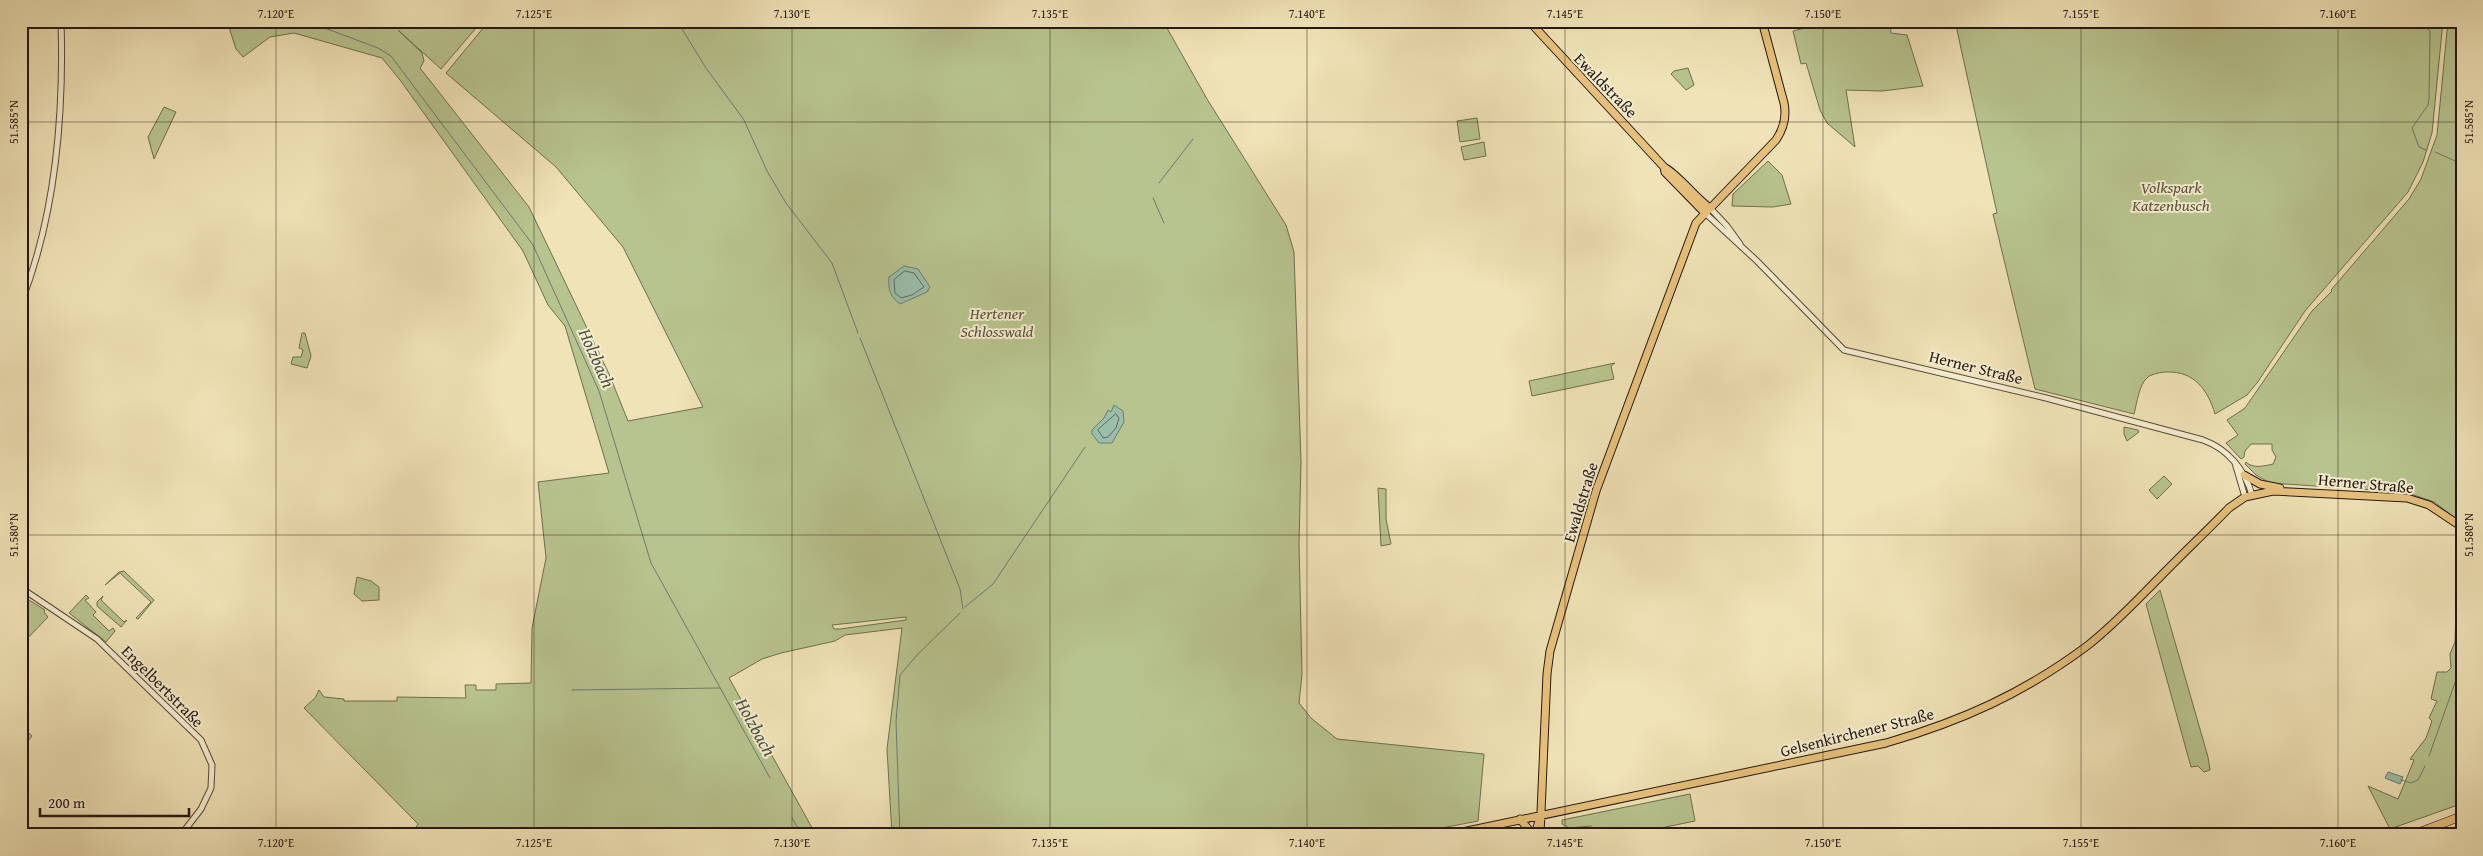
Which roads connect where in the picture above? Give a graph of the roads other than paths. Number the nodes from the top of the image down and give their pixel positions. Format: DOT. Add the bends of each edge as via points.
graph roads {
  1 [pos="60,21"];
  2 [pos="1528,21"];
  3 [pos="1762,21"];
  4 [pos="1707,210"];
  5 [pos="21,303"];
  6 [pos="2235,463"];
  7 [pos="2244,475"];
  8 [pos="2290,491"];
  9 [pos="2249,496"];
  10 [pos="2462,527"];
  11 [pos="21,588"];
  12 [pos="1541,815"];
  13 [pos="2462,816"];
  14 [pos="1520,819"];
  15 [pos="2462,830"];
  16 [pos="181,835"];
  17 [pos="1448,835"];
  18 [pos="1534,835"];
  19 [pos="1540,835"];
  20 [pos="2412,835"];
  21 [pos="2450,835"];
  1 -- 5 [label="street" via="59,120 52,183 41,243"];
  2 -- 4 [label="main road, Ewaldstraße" via="1664,166 1665,172"];
  3 -- 4 [label="main road" via="1786,111 1781,132"];
  4 -- 6 [label="street, Herner Straße" via="1844,350 2046,398 2203,440 2216,446"];
  4 -- 12 [label="main road, Ewaldstraße" via="1698,219 1687,245 1610,453 1550,651"];
  6 -- 7 [label="street, Herner Straße"];
  6 -- 9 [label="street"];
  7 -- 8 [label="main road, Herner Straße" via="2260,484"];
  7 -- 9 [label="street, Herner Straße"];
  8 -- 9 [label="main road, Herner Straße"];
  8 -- 10 [label="main road, Herner Straße" via="2407,498 2429,505"];
  9 -- 12 [label="main road, Gelsenkirchener Straße" via="2229,508 2087,645 2024,688 1976,712 1946,725 1886,743"];
  11 -- 16 [label="street, Engelbertstraße" via="97,639 200,740 212,765 211,788 201,809"];
  12 -- 14 [label="main road, Gelsenkirchener Straße"];
  12 -- 18 [label="main road, Ewaldstraße"];
  12 -- 19 [label="main road, Ewaldstraße"];
  13 -- 20 [label="highway"];
  14 -- 17 [label="main road, Gelsenkirchener Straße"];
  14 -- 18 [label="main road"];
  15 -- 21 [label="highway"];
}
